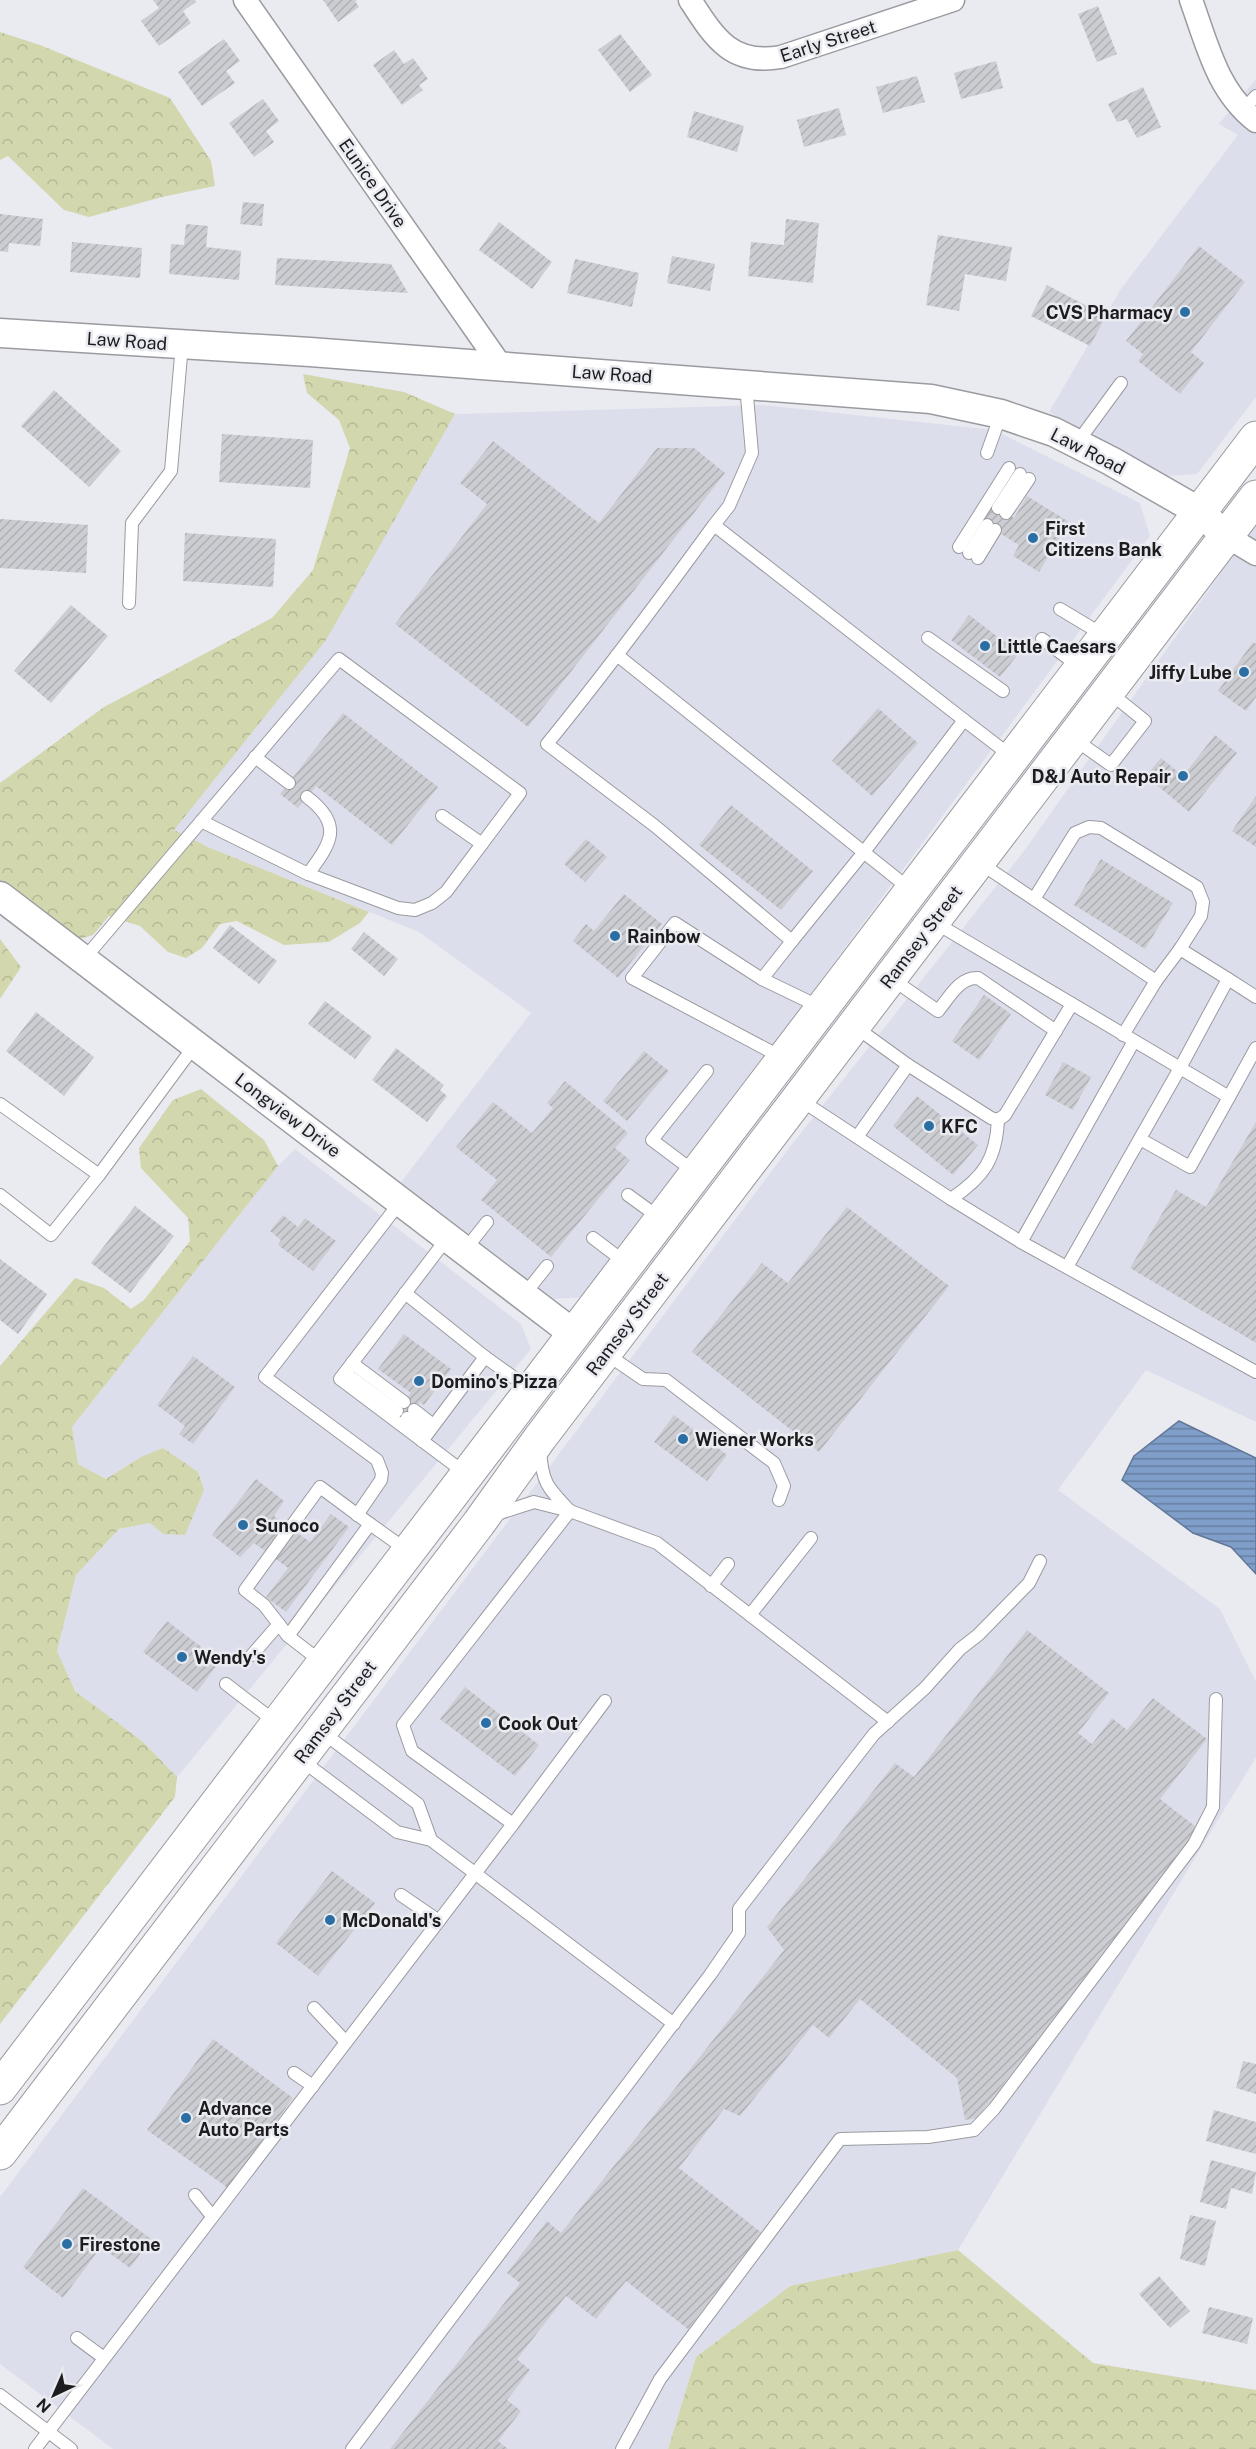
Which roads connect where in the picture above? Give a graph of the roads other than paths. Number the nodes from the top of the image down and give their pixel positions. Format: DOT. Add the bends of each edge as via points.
graph roads {
  1 [pos="245,0"];
  2 [pos="690,0"];
  3 [pos="954,0"];
  4 [pos="1191,0"];
  5 [pos="1252,109"];
  6 [pos="0,333"];
  7 [pos="182,344"];
  8 [pos="501,366"];
  9 [pos="1121,383"];
  10 [pos="746,384"];
  11 [pos="1001,414"];
  12 [pos="1256,438"];
  13 [pos="1077,443"];
  14 [pos="987,453"];
  15 [pos="1256,497"];
  16 [pos="1002,511"];
  17 [pos="1200,512"];
  18 [pos="714,525"];
  19 [pos="991,528"];
  20 [pos="1226,536"];
  21 [pos="1256,554"];
  22 [pos="129,603"];
  23 [pos="1060,609"];
  24 [pos="1105,636"];
  25 [pos="928,638"];
  26 [pos="1042,639"];
  27 [pos="617,655"];
  28 [pos="1081,668"];
  29 [pos="1003,690"];
  30 [pos="1108,691"];
  31 [pos="964,720"];
  32 [pos="1072,738"];
  33 [pos="1013,757"];
  34 [pos="255,758"];
  35 [pos="289,783"];
  36 [pos="307,797"];
  37 [pos="442,816"];
  38 [pos="201,821"];
  39 [pos="482,844"];
  40 [pos="864,852"];
  41 [pos="978,862"];
  42 [pos="308,874"];
  43 [pos="912,890"];
  44 [pos="0,896"];
  45 [pos="1034,899"];
  46 [pos="933,921"];
  47 [pos="792,941"];
  48 [pos="1180,949"];
  49 [pos="84,959"];
  50 [pos="891,978"];
  51 [pos="762,979"];
  52 [pos="1228,979"];
  53 [pos="1156,981"];
  54 [pos="1256,997"];
  55 [pos="1072,1005"];
  56 [pos="823,1008"];
  57 [pos="853,1026"];
  58 [pos="1056,1031"];
  59 [pos="1128,1038"];
  60 [pos="195,1044"];
  61 [pos="1256,1048"];
  62 [pos="784,1058"];
  63 [pos="908,1065"];
  64 [pos="1180,1068"];
  65 [pos="707,1071"];
  66 [pos="1229,1097"];
  67 [pos="798,1098"];
  68 [pos="0,1104"];
  69 [pos="998,1120"];
  70 [pos="857,1137"];
  71 [pos="1140,1138"];
  72 [pos="697,1173"];
  73 [pos="99,1176"];
  74 [pos="0,1195"];
  75 [pos="628,1195"];
  76 [pos="951,1200"];
  77 [pos="401,1201"];
  78 [pos="662,1219"];
  79 [pos="487,1222"];
  80 [pos="593,1238"];
  81 [pos="1021,1242"];
  82 [pos="456,1244"];
  83 [pos="627,1264"];
  84 [pos="547,1266"];
  85 [pos="1067,1267"];
  86 [pos="405,1293"];
  87 [pos="524,1295"];
  88 [pos="574,1334"];
  89 [pos="605,1352"];
  90 [pos="485,1357"];
  91 [pos="348,1368"];
  92 [pos="1256,1372"];
  93 [pos="531,1390"];
  94 [pos="427,1433"];
  95 [pos="540,1438"];
  96 [pos="468,1474"];
  97 [pos="779,1500"];
  98 [pos="570,1511"];
  99 [pos="357,1515"];
  100 [pos="479,1523"];
  101 [pos="370,1524"];
  102 [pos="811,1539"];
  103 [pos="409,1552"];
  104 [pos="1040,1561"];
  105 [pos="728,1564"];
  106 [pos="711,1586"];
  107 [pos="750,1615"];
  108 [pos="279,1624"];
  109 [pos="288,1636"];
  110 [pos="252,1655"];
  111 [pos="323,1664"];
  112 [pos="226,1684"];
  113 [pos="1216,1699"];
  114 [pos="605,1701"];
  115 [pos="888,1722"];
  116 [pos="278,1724"];
  117 [pos="321,1731"];
  118 [pos="300,1758"];
  119 [pos="513,1824"];
  120 [pos="431,1840"];
  121 [pos="475,1874"];
  122 [pos="400,1895"];
  123 [pos="439,1921"];
  124 [pos="314,2008"];
  125 [pos="674,2024"];
  126 [pos="346,2042"];
  127 [pos="294,2073"];
  128 [pos="313,2086"];
  129 [pos="0,2088"];
  130 [pos="0,2153"];
  131 [pos="195,2195"];
  132 [pos="212,2216"];
  133 [pos="77,2338"];
  134 [pos="104,2358"];
  135 [pos="0,2394"];
  136 [pos="48,2431"];
  137 [pos="34,2449"];
  138 [pos="71,2449"];
  139 [pos="352,2449"];
  140 [pos="622,2449"];
  1 -- 8 [label="street, Eunice Drive"];
  2 -- 3 [label="street, Early Street" via="728,49 766,59"];
  4 -- 5 [label="street" via="1219,77 1234,101"];
  6 -- 7 [label="street, Law Road"];
  7 -- 8 [label="street, Law Road"];
  7 -- 22 [label="lane" via="171,471 132,523"];
  8 -- 10 [label="street, Law Road"];
  9 -- 13 [label="lane"];
  10 -- 11 [label="street, Law Road" via="931,399"];
  10 -- 18 [label="lane" via="752,453 729,506"];
  11 -- 13 [label="street, Law Road"];
  11 -- 14 [label="lane"];
  12 -- 17 [label="main road, Ramsey Street"];
  13 -- 17 [label="street, Law Road"];
  15 -- 20 [label="main road, Ramsey Street"];
  16 -- 19 [label="lane" via="1019,474 968,552"];
  17 -- 20 [label="street, Law Road"];
  17 -- 24 [label="main road, Ramsey Street"];
  18 -- 27 [label="lane"];
  18 -- 31 [label="lane"];
  20 -- 21 [label="street"];
  20 -- 30 [label="main road, Ramsey Street"];
  23 -- 24 [label="lane"];
  24 -- 28 [label="main road, Ramsey Street"];
  25 -- 29 [label="lane"];
  26 -- 28 [label="lane"];
  27 -- 40 [label="lane"];
  27 -- 47 [label="lane" via="547,744 655,826"];
  28 -- 33 [label="main road, Ramsey Street"];
  30 -- 32 [label="main road, Ramsey Street"];
  30 -- 32 [label="lane" via="1144,721 1111,765"];
  31 -- 33 [label="lane"];
  31 -- 40 [label="lane"];
  32 -- 41 [label="main road, Ramsey Street"];
  33 -- 43 [label="main road, Ramsey Street"];
  34 -- 35 [label="lane"];
  34 -- 38 [label="lane"];
  34 -- 39 [label="lane" via="339,659 520,793"];
  36 -- 42 [label="lane" via="329,818 331,836 327,849"];
  37 -- 39 [label="lane"];
  38 -- 42 [label="lane"];
  38 -- 49 [label="lane"];
  39 -- 42 [label="lane" via="446,892 415,910 398,908"];
  40 -- 43 [label="lane"];
  40 -- 47 [label="lane"];
  41 -- 45 [label="lane"];
  41 -- 46 [label="main road, Ramsey Street"];
  43 -- 56 [label="main road, Ramsey Street"];
  44 -- 49 [label="street, Longview Drive"];
  45 -- 48 [label="lane" via="1075,833 1089,827 1101,828 1197,887 1203,902 1201,916"];
  45 -- 53 [label="lane"];
  46 -- 50 [label="main road, Ramsey Street"];
  46 -- 55 [label="lane"];
  47 -- 51 [label="lane"];
  48 -- 52 [label="lane"];
  48 -- 53 [label="lane"];
  49 -- 60 [label="street, Longview Drive"];
  50 -- 57 [label="main road, Ramsey Street"];
  50 -- 58 [label="lane" via="938,1011 962,982 978,978"];
  51 -- 56 [label="lane"];
  51 -- 62 [label="lane" via="675,923 632,978"];
  52 -- 54 [label="lane"];
  52 -- 64 [label="lane"];
  53 -- 59 [label="lane"];
  55 -- 58 [label="lane"];
  55 -- 59 [label="lane"];
  56 -- 62 [label="main road, Ramsey Street"];
  57 -- 63 [label="lane"];
  57 -- 67 [label="main road, Ramsey Street"];
  58 -- 69 [label="lane" via="1005,1115"];
  59 -- 64 [label="lane"];
  59 -- 81 [label="lane"];
  60 -- 73 [label="lane"];
  60 -- 77 [label="street, Longview Drive"];
  61 -- 66 [label="lane"];
  62 -- 72 [label="main road, Ramsey Street"];
  63 -- 69 [label="lane"];
  63 -- 70 [label="lane"];
  64 -- 66 [label="lane"];
  64 -- 71 [label="lane"];
  65 -- 72 [label="lane" via="652,1140"];
  66 -- 71 [label="lane" via="1190,1167"];
  67 -- 70 [label="lane"];
  67 -- 89 [label="main road, Ramsey Street"];
  68 -- 73 [label="lane"];
  69 -- 76 [label="lane" via="992,1157 965,1190"];
  70 -- 76 [label="lane"];
  71 -- 85 [label="lane"];
  72 -- 78 [label="main road, Ramsey Street"];
  73 -- 74 [label="lane" via="51,1235"];
  75 -- 78 [label="lane"];
  76 -- 81 [label="lane"];
  77 -- 82 [label="street, Longview Drive"];
  77 -- 99 [label="lane" via="265,1377 376,1460 381,1480"];
  78 -- 83 [label="main road, Ramsey Street"];
  79 -- 82 [label="lane"];
  80 -- 83 [label="lane"];
  81 -- 85 [label="lane"];
  82 -- 86 [label="lane"];
  82 -- 87 [label="street, Longview Drive"];
  83 -- 88 [label="main road, Ramsey Street"];
  84 -- 87 [label="lane"];
  85 -- 92 [label="lane"];
  86 -- 90 [label="lane"];
  86 -- 91 [label="lane"];
  87 -- 88 [label="street, Longview Drive"];
  88 -- 93 [label="main road, Ramsey Street"];
  89 -- 95 [label="main road, Ramsey Street"];
  89 -- 97 [label="lane" via="643,1379 666,1380 774,1462 784,1486"];
  90 -- 93 [label="lane"];
  90 -- 94 [label="lane"];
  91 -- 94 [label="lane" via="406,1410"];
  91 -- 94 [label="lane" via="340,1379"];
  93 -- 96 [label="main road, Ramsey Street"];
  94 -- 96 [label="lane"];
  95 -- 98 [label="lane" via="541,1470 548,1488"];
  95 -- 100 [label="main road, Ramsey Street"];
  96 -- 103 [label="main road, Ramsey Street"];
  98 -- 100 [label="lane" via="534,1502"];
  98 -- 106 [label="lane" via="657,1543"];
  98 -- 119 [label="lane" via="403,1725 412,1751"];
  99 -- 101 [label="lane"];
  99 -- 108 [label="lane" via="320,1487 244,1590 264,1605"];
  100 -- 117 [label="main road, Ramsey Street"];
  101 -- 103 [label="lane"];
  101 -- 109 [label="lane"];
  102 -- 107 [label="lane"];
  103 -- 111 [label="main road, Ramsey Street"];
  104 -- 115 [label="lane" via="1029,1583"];
  105 -- 106 [label="lane"];
  106 -- 107 [label="lane"];
  107 -- 115 [label="lane"];
  108 -- 109 [label="lane"];
  108 -- 110 [label="lane"];
  109 -- 111 [label="lane"];
  111 -- 116 [label="main road, Ramsey Street"];
  112 -- 116 [label="lane"];
  113 -- 140 [label="lane" via="1213,1808 1194,1844 994,2109 974,2130 928,2137 840,2139 660,2379"];
  114 -- 119 [label="lane"];
  115 -- 125 [label="lane" via="874,1734 739,1909 739,1934"];
  116 -- 117 [label="main road"];
  116 -- 118 [label="main road"];
  116 -- 129 [label="main road, Ramsey Street"];
  117 -- 118 [label="main road, Ramsey Street"];
  117 -- 120 [label="lane" via="418,1804"];
  118 -- 120 [label="lane" via="397,1832"];
  118 -- 130 [label="main road, Ramsey Street"];
  119 -- 121 [label="lane"];
  120 -- 121 [label="lane"];
  121 -- 123 [label="lane"];
  121 -- 125 [label="lane"];
  122 -- 123 [label="lane"];
  123 -- 126 [label="lane"];
  124 -- 126 [label="lane"];
  125 -- 139 [label="lane"];
  126 -- 128 [label="lane"];
  127 -- 128 [label="lane"];
  128 -- 132 [label="lane"];
  131 -- 132 [label="lane"];
  132 -- 134 [label="lane"];
  133 -- 134 [label="lane"];
  134 -- 136 [label="lane"];
  135 -- 136 [label="lane"];
  136 -- 137 [label="lane"];
  136 -- 138 [label="lane"];
}
